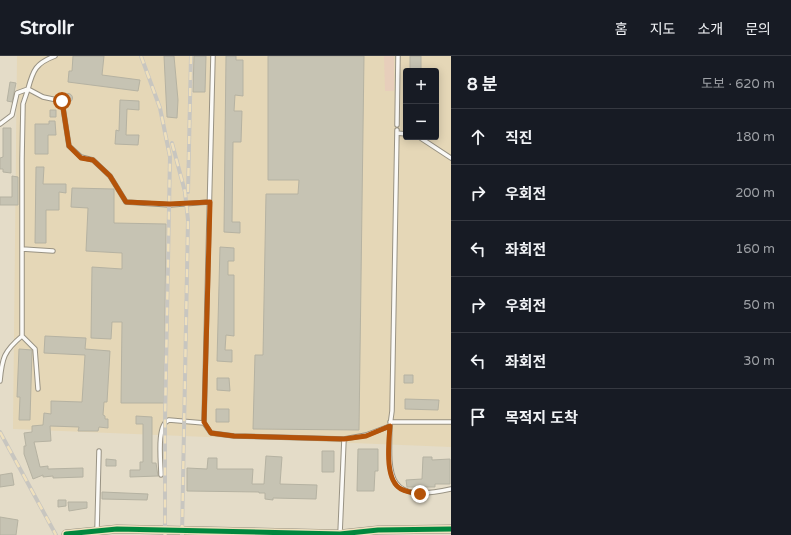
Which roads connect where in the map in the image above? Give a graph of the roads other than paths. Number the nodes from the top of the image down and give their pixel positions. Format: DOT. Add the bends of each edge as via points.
graph roads {
  1 [pos="55,56"];
  2 [pos="213,56"];
  3 [pos="398,56"];
  4 [pos="28,89"];
  5 [pos="0,124"];
  6 [pos="397,125"];
  7 [pos="403,133"];
  8 [pos="424,140"];
  9 [pos="451,158"];
  10 [pos="210,202"];
  11 [pos="22,249"];
  12 [pos="53,251"];
  13 [pos="22,336"];
  14 [pos="0,381"];
  15 [pos="38,389"];
  16 [pos="204,422"];
  17 [pos="451,422"];
  18 [pos="390,424"];
  19 [pos="344,439"];
  20 [pos="99,451"];
  21 [pos="161,475"];
  22 [pos="451,489"];
  23 [pos="451,529"];
  24 [pos="97,530"];
  25 [pos="340,534"];
  26 [pos="65,535"];
  1 -- 4 [label="lane" via="42,61 32,73"];
  2 -- 10 [label="lane"];
  3 -- 6 [label="lane"];
  4 -- 5 [label="lane" via="17,94 12,115"];
  4 -- 10 [label="lane" via="43,97 62,101 69,146 81,158 93,160 110,176 126,202"];
  4 -- 11 [label="lane" via="23,104"];
  7 -- 18 [label="lane" via="397,132"];
  8 -- 9 [label="lane"];
  10 -- 16 [label="lane"];
  11 -- 12 [label="lane"];
  11 -- 13 [label="lane"];
  13 -- 14 [label="lane" via="8,348 1,362"];
  13 -- 15 [label="lane" via="35,349"];
  16 -- 19 [label="lane" via="211,433 234,436"];
  16 -- 21 [label="lane" via="165,421 160,428"];
  17 -- 18 [label="lane"];
  18 -- 19 [label="lane" via="366,436"];
  18 -- 22 [label="lane" via="389,463 392,479 400,489 420,494"];
  19 -- 25 [label="lane"];
  20 -- 24 [label="lane"];
  23 -- 25 [label="street" via="378,530"];
  24 -- 25 [label="street"];
  24 -- 26 [label="street"];
}
